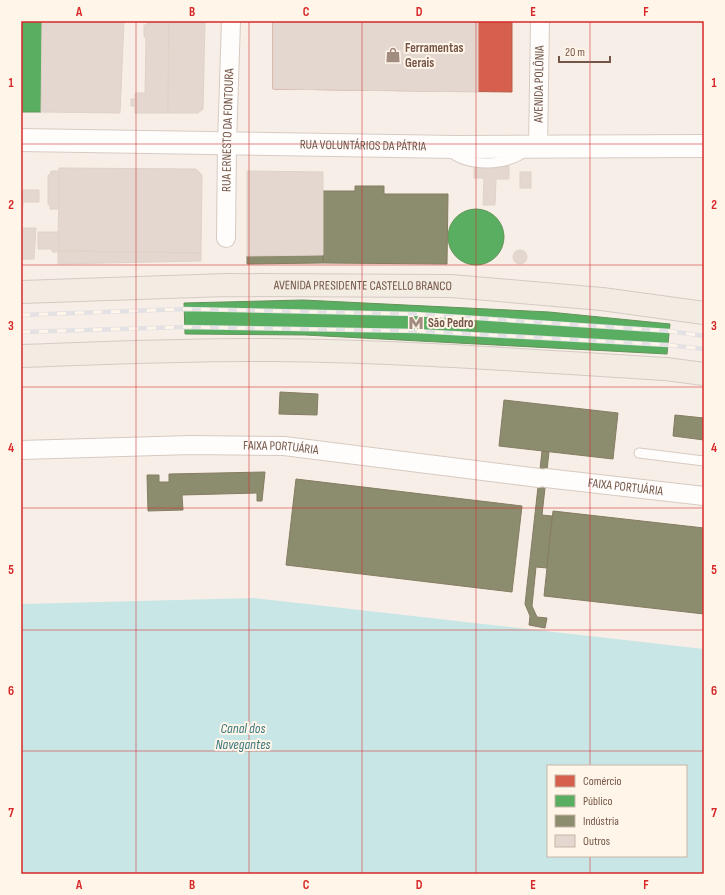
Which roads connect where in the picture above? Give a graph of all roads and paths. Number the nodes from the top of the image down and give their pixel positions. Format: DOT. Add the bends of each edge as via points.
graph roads {
  1 [pos="231,21"];
  2 [pos="540,21"];
  3 [pos="21,140"];
  4 [pos="227,144"];
  5 [pos="704,146"];
  6 [pos="534,148"];
  7 [pos="226,238"];
  8 [pos="21,292"];
  9 [pos="704,313"];
  10 [pos="21,356"];
  11 [pos="704,374"];
  12 [pos="21,450"];
  13 [pos="639,453"];
  14 [pos="704,461"];
  15 [pos="704,496"];
  1 -- 4 [label="street, RUA ERNESTO DA FONTOURA"];
  2 -- 6 [label="street, AVENIDA POLÔNIA"];
  3 -- 4 [label="main road, RUA VOLUNTÁRIOS DA PÁTRIA"];
  4 -- 6 [label="main road, RUA VOLUNTÁRIOS DA PÁTRIA"];
  4 -- 7 [label="street, RUA ERNESTO DA FONTOURA"];
  5 -- 6 [label="main road, RUA VOLUNTÁRIOS DA PÁTRIA"];
  8 -- 9 [label="main road, AVENIDA PRESIDENTE CASTELLO BRANCO" via="226,285 451,286 602,299"];
  10 -- 11 [label="main road" via="186,350 272,350 410,354 666,369"];
  12 -- 15 [label="street, FAIXA PORTUÁRIA" via="191,445 284,446"];
  13 -- 14 [label="lane"];
}
